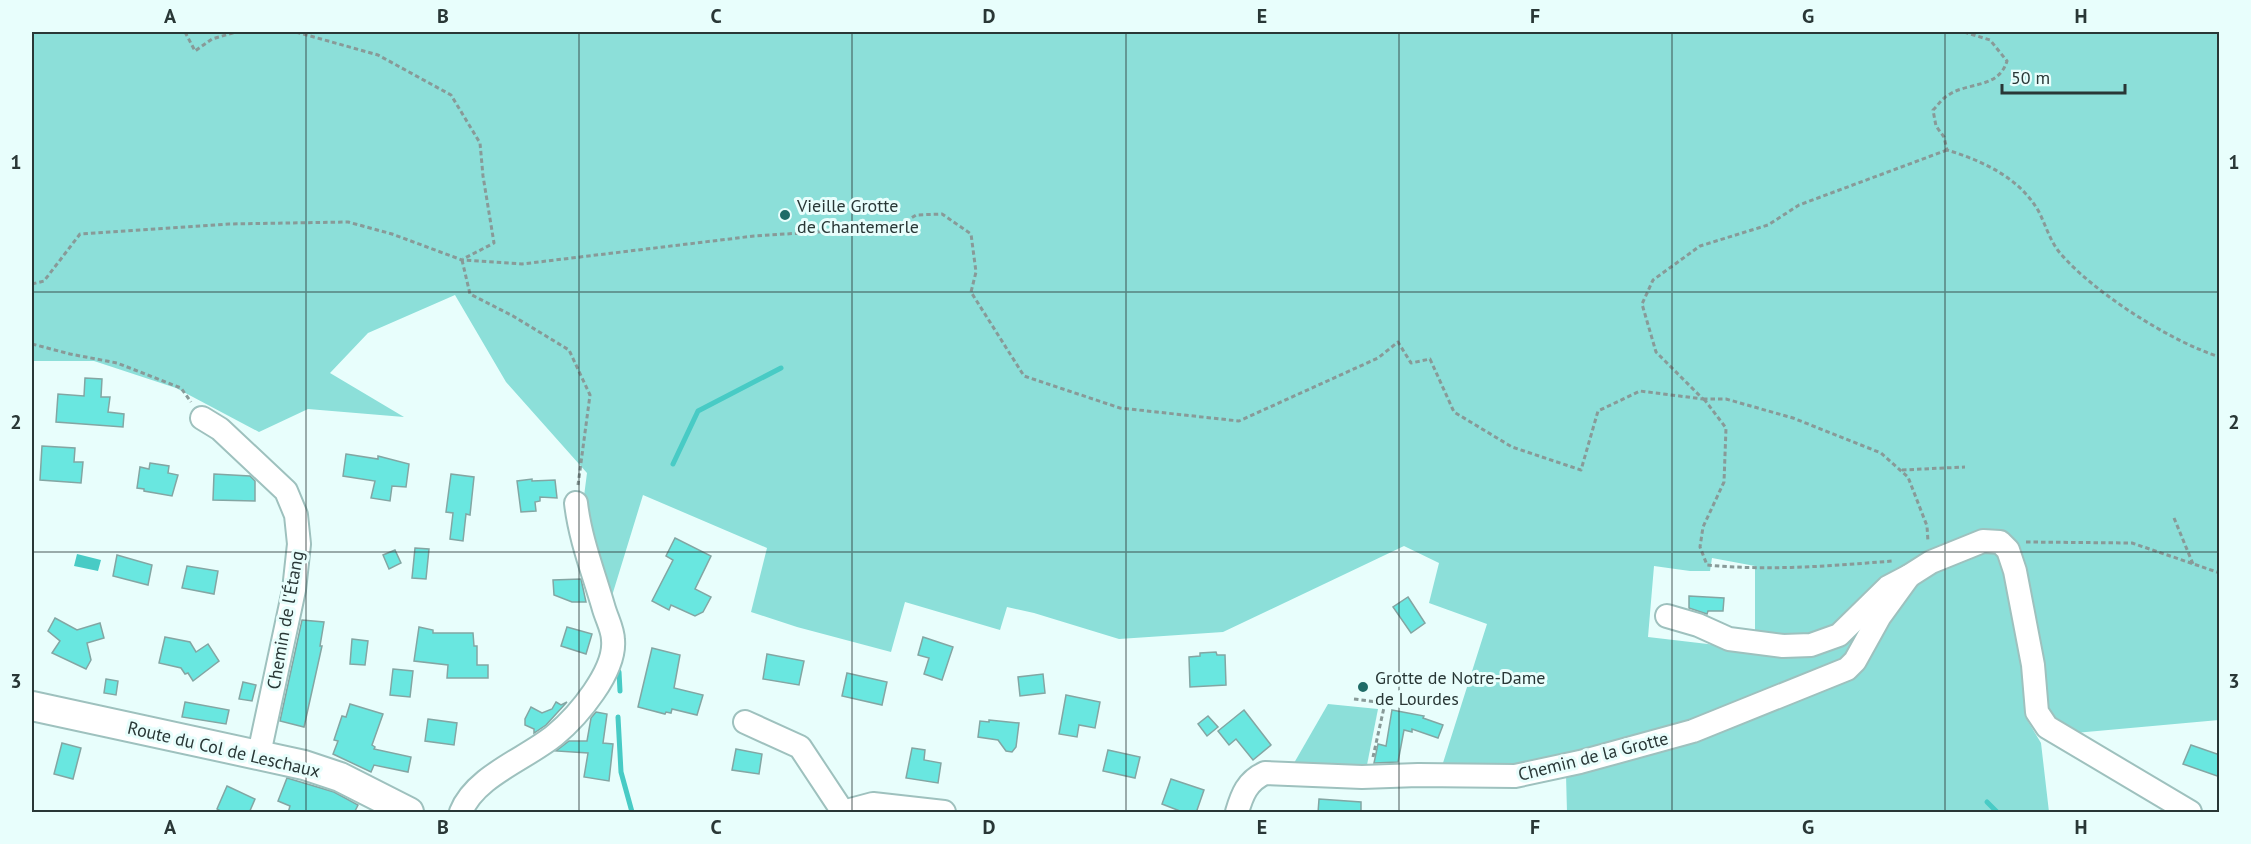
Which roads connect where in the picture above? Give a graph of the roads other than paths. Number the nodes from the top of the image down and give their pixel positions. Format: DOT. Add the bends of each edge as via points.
graph roads {
  1 [pos="202,418"];
  2 [pos="576,503"];
  3 [pos="1909,576"];
  4 [pos="1666,616"];
  5 [pos="32,706"];
  6 [pos="745,723"];
  7 [pos="260,754"];
  8 [pos="843,812"];
  9 [pos="409,813"];
  10 [pos="461,813"];
  11 [pos="944,813"];
  12 [pos="1237,813"];
  13 [pos="2190,813"];
  1 -- 7 [label="street, Chemin de l'Étang" via="220,429 286,490 296,515 299,544 294,590"];
  2 -- 10 [label="street" via="579,526 614,640 611,662 596,690 555,735 480,786 465,802"];
  3 -- 4 [label="street" via="1887,587 1839,635 1811,645 1783,646 1729,639"];
  3 -- 12 [label="street, Chemin de la Grotte" via="1847,669 1693,731 1515,776 1265,774 1253,778"];
  3 -- 13 [label="street" via="1930,562 1983,541 2000,542 2008,550 2015,571 2033,665 2037,712 2048,727"];
  5 -- 7 [label="main road, Route du Col de Leschaux"];
  6 -- 8 [label="street" via="800,747"];
  7 -- 9 [label="main road, Route du Col de Leschaux" via="340,777"];
  8 -- 11 [label="street" via="873,804"];
}
